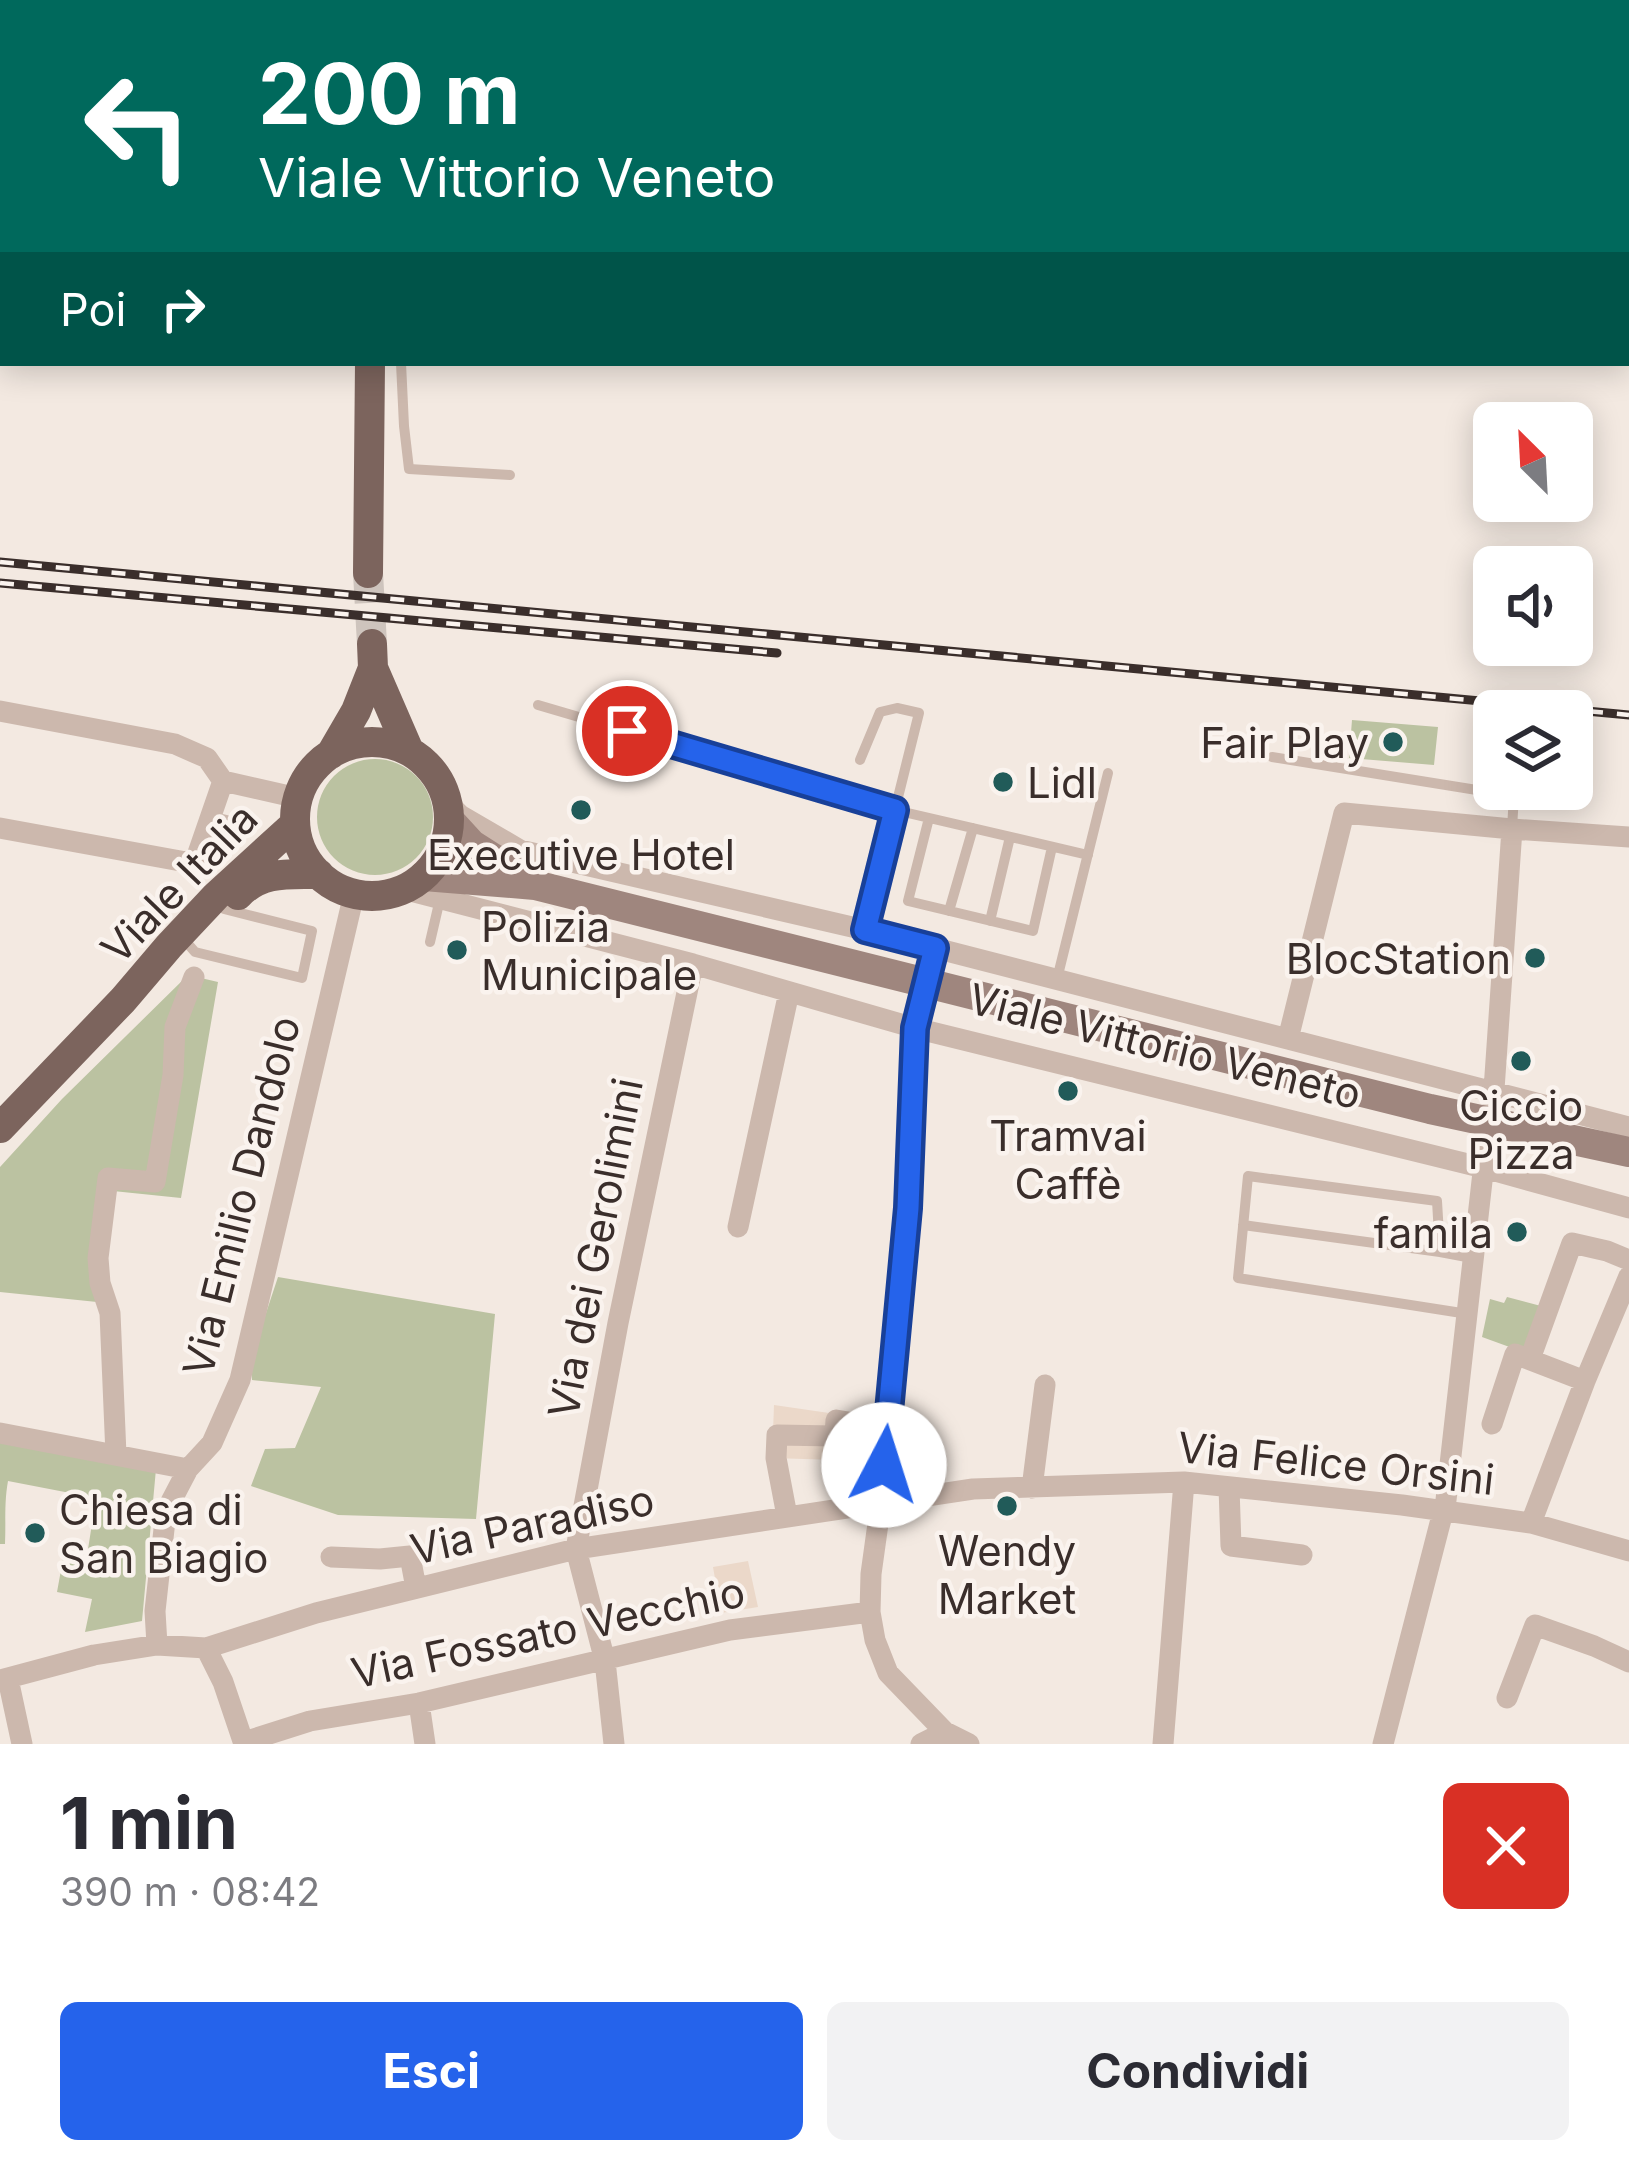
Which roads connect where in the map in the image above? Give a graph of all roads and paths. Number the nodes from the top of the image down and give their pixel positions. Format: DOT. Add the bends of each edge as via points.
graph roads {
  1 [pos="370,366"];
  2 [pos="401,366"];
  3 [pos="510,475"];
  4 [pos="368,573"];
  5 [pos="538,705"];
  6 [pos="0,711"];
  7 [pos="409,751"];
  8 [pos="331,754"];
  9 [pos="1273,757"];
  10 [pos="860,760"];
  11 [pos="1108,773"];
  12 [pos="223,781"];
  13 [pos="1473,789"];
  14 [pos="895,810"];
  15 [pos="1513,810"];
  16 [pos="297,811"];
  17 [pos="448,811"];
  18 [pos="210,816"];
  19 [pos="929,818"];
  20 [pos="252,826"];
  21 [pos="0,828"];
  22 [pos="974,828"];
  23 [pos="1512,829"];
  24 [pos="1010,837"];
  25 [pos="1629,837"];
  26 [pos="1052,847"];
  27 [pos="1088,855"];
  28 [pos="193,860"];
  29 [pos="319,874"];
  30 [pos="535,885"];
  31 [pos="422,888"];
  32 [pos="354,894"];
  33 [pos="220,903"];
  34 [pos="949,911"];
  35 [pos="990,921"];
  36 [pos="865,930"];
  37 [pos="184,940"];
  38 [pos="430,942"];
  39 [pos="935,948"];
  40 [pos="693,964"];
  41 [pos="194,977"];
  42 [pos="1057,979"];
  43 [pos="926,983"];
  44 [pos="789,992"];
  45 [pos="915,1028"];
  46 [pos="1288,1039"];
  47 [pos="1491,1114"];
  48 [pos="1629,1127"];
  49 [pos="0,1128"];
  50 [pos="1629,1152"];
  51 [pos="1484,1168"];
  52 [pos="1629,1174"];
  53 [pos="1629,1208"];
  54 [pos="1243,1225"];
  55 [pos="738,1227"];
  56 [pos="1440,1252"];
  57 [pos="1475,1258"];
  58 [pos="1629,1260"];
  59 [pos="1629,1276"];
  60 [pos="1468,1314"];
  61 [pos="1530,1359"];
  62 [pos="1585,1381"];
  63 [pos="1045,1385"];
  64 [pos="1492,1424"];
  65 [pos="886,1428"];
  66 [pos="0,1433"];
  67 [pos="116,1455"];
  68 [pos="188,1468"];
  69 [pos="1184,1482"];
  70 [pos="1229,1487"];
  71 [pos="1032,1488"];
  72 [pos="881,1502"];
  73 [pos="1442,1510"];
  74 [pos="788,1516"];
  75 [pos="1531,1523"];
  76 [pos="576,1549"];
  77 [pos="1629,1551"];
  78 [pos="1302,1555"];
  79 [pos="331,1558"];
  80 [pos="416,1588"];
  81 [pos="870,1612"];
  82 [pos="157,1645"];
  83 [pos="206,1648"];
  84 [pos="605,1661"];
  85 [pos="1629,1662"];
  86 [pos="4,1679"];
  87 [pos="1508,1697"];
  88 [pos="419,1703"];
  89 [pos="945,1732"];
  90 [pos="244,1743"];
  91 [pos="22,1744"];
  92 [pos="425,1744"];
  93 [pos="614,1744"];
  94 [pos="921,1744"];
  95 [pos="969,1744"];
  96 [pos="1162,1744"];
  97 [pos="1383,1744"];
  1 -- 4 [label="main road"];
  2 -- 3 [label="lane" via="410,469"];
  5 -- 14 [label="lane"];
  6 -- 12 [label="street" via="175,744 207,758"];
  7 -- 8 [label="main road" via="370,742"];
  7 -- 8 [label="main road" via="373,656 356,711"];
  7 -- 17 [label="main road" via="440,782"];
  8 -- 16 [label="main road" via="305,781"];
  9 -- 13 [label="lane"];
  10 -- 14 [label="lane" via="880,712 919,713"];
  11 -- 27 [label="lane"];
  12 -- 16 [label="street"];
  12 -- 18 [label="street"];
  14 -- 19 [label="lane"];
  14 -- 36 [label="lane"];
  15 -- 23 [label="lane"];
  16 -- 29 [label="main road" via="299,843"];
  16 -- 33 [label="main road, Viale Italia"];
  17 -- 30 [label="main road, Viale Vittorio Veneto" via="471,844"];
  17 -- 31 [label="main road" via="446,841"];
  17 -- 36 [label="street, Viale Vittorio Veneto" via="520,850"];
  18 -- 20 [label="lane"];
  18 -- 28 [label="street"];
  19 -- 22 [label="lane"];
  19 -- 34 [label="lane" via="908,901"];
  21 -- 28 [label="street"];
  22 -- 24 [label="lane"];
  22 -- 34 [label="lane"];
  23 -- 25 [label="street"];
  23 -- 46 [label="street" via="1344,813"];
  23 -- 47 [label="street"];
  24 -- 26 [label="lane"];
  24 -- 35 [label="lane"];
  26 -- 27 [label="lane"];
  26 -- 35 [label="lane" via="1033,931"];
  27 -- 42 [label="lane"];
  28 -- 33 [label="street"];
  29 -- 32 [label="main road"];
  29 -- 33 [label="main road, Viale Italia" via="270,874"];
  30 -- 31 [label="main road, Viale Vittorio Veneto"];
  30 -- 43 [label="main road, Viale Vittorio Veneto"];
  31 -- 32 [label="main road"];
  31 -- 38 [label="lane"];
  31 -- 40 [label="street, Viale Vittorio Veneto"];
  32 -- 68 [label="street, Via Emilio Dandolo" via="240,1380 212,1443"];
  33 -- 37 [label="main road, Viale Italia"];
  33 -- 37 [label="lane" via="312,931 302,978 195,952"];
  34 -- 35 [label="lane"];
  36 -- 39 [label="street, Viale Vittorio Veneto"];
  37 -- 49 [label="main road, Viale Italia"];
  39 -- 42 [label="street, Viale Vittorio Veneto"];
  39 -- 43 [label="street"];
  40 -- 44 [label="street, Viale Vittorio Veneto"];
  40 -- 76 [label="street, Via dei Gerolimini"];
  41 -- 67 [label="street" via="175,1027 155,1182 107,1178 98,1258 110,1313"];
  42 -- 46 [label="street, Viale Vittorio Veneto"];
  43 -- 45 [label="street"];
  43 -- 47 [label="main road, Viale Vittorio Veneto" via="1430,1109"];
  44 -- 45 [label="street, Viale Vittorio Veneto"];
  44 -- 55 [label="street"];
  45 -- 51 [label="street, Viale Vittorio Veneto"];
  45 -- 65 [label="street" via="908,1208"];
  46 -- 47 [label="street, Viale Vittorio Veneto"];
  47 -- 48 [label="street, Viale Vittorio Veneto"];
  47 -- 50 [label="main road, Viale Vittorio Veneto"];
  47 -- 51 [label="street"];
  47 -- 52 [label="main road, Viale Vittorio Veneto"];
  51 -- 53 [label="street, Viale Vittorio Veneto"];
  51 -- 57 [label="street"];
  54 -- 56 [label="lane"];
  54 -- 56 [label="lane" via="1248,1176 1437,1201"];
  54 -- 60 [label="lane" via="1238,1278"];
  56 -- 57 [label="lane"];
  57 -- 60 [label="street"];
  58 -- 61 [label="street" via="1573,1243"];
  59 -- 62 [label="street"];
  60 -- 73 [label="street"];
  61 -- 62 [label="street"];
  61 -- 64 [label="street" via="1515,1354"];
  62 -- 75 [label="street"];
  63 -- 71 [label="street"];
  65 -- 72 [label="street"];
  65 -- 74 [label="street" via="836,1420 835,1436 777,1435"];
  66 -- 67 [label="street"];
  67 -- 68 [label="street"];
  68 -- 82 [label="street, Via Emilio Dandolo" via="166,1511"];
  69 -- 70 [label="street, Via Felice Orsini"];
  69 -- 71 [label="street, Via Felice Orsini"];
  69 -- 96 [label="street"];
  70 -- 73 [label="street, Via Felice Orsini"];
  70 -- 78 [label="street" via="1231,1546"];
  71 -- 72 [label="street, Via Felice Orsini"];
  72 -- 74 [label="street, Via Paradiso"];
  72 -- 81 [label="street"];
  73 -- 75 [label="street, Via Felice Orsini"];
  73 -- 97 [label="street"];
  74 -- 76 [label="street, Via Paradiso"];
  75 -- 77 [label="street, Via Felice Orsini"];
  76 -- 80 [label="street, Via Paradiso"];
  76 -- 84 [label="street"];
  79 -- 80 [label="street" via="410,1556"];
  80 -- 83 [label="street, Via Paradiso"];
  81 -- 84 [label="street, Via Fossato Vecchio" via="730,1630"];
  81 -- 89 [label="street" via="888,1673"];
  82 -- 83 [label="street"];
  82 -- 86 [label="street"];
  83 -- 90 [label="street"];
  84 -- 88 [label="street, Via Fossato Vecchio"];
  84 -- 93 [label="street"];
  85 -- 87 [label="street" via="1535,1625"];
  86 -- 91 [label="street"];
  88 -- 90 [label="street, Via Fossato Vecchio" via="310,1721"];
  88 -- 92 [label="street"];
  89 -- 94 [label="street"];
  89 -- 95 [label="street"];
}
